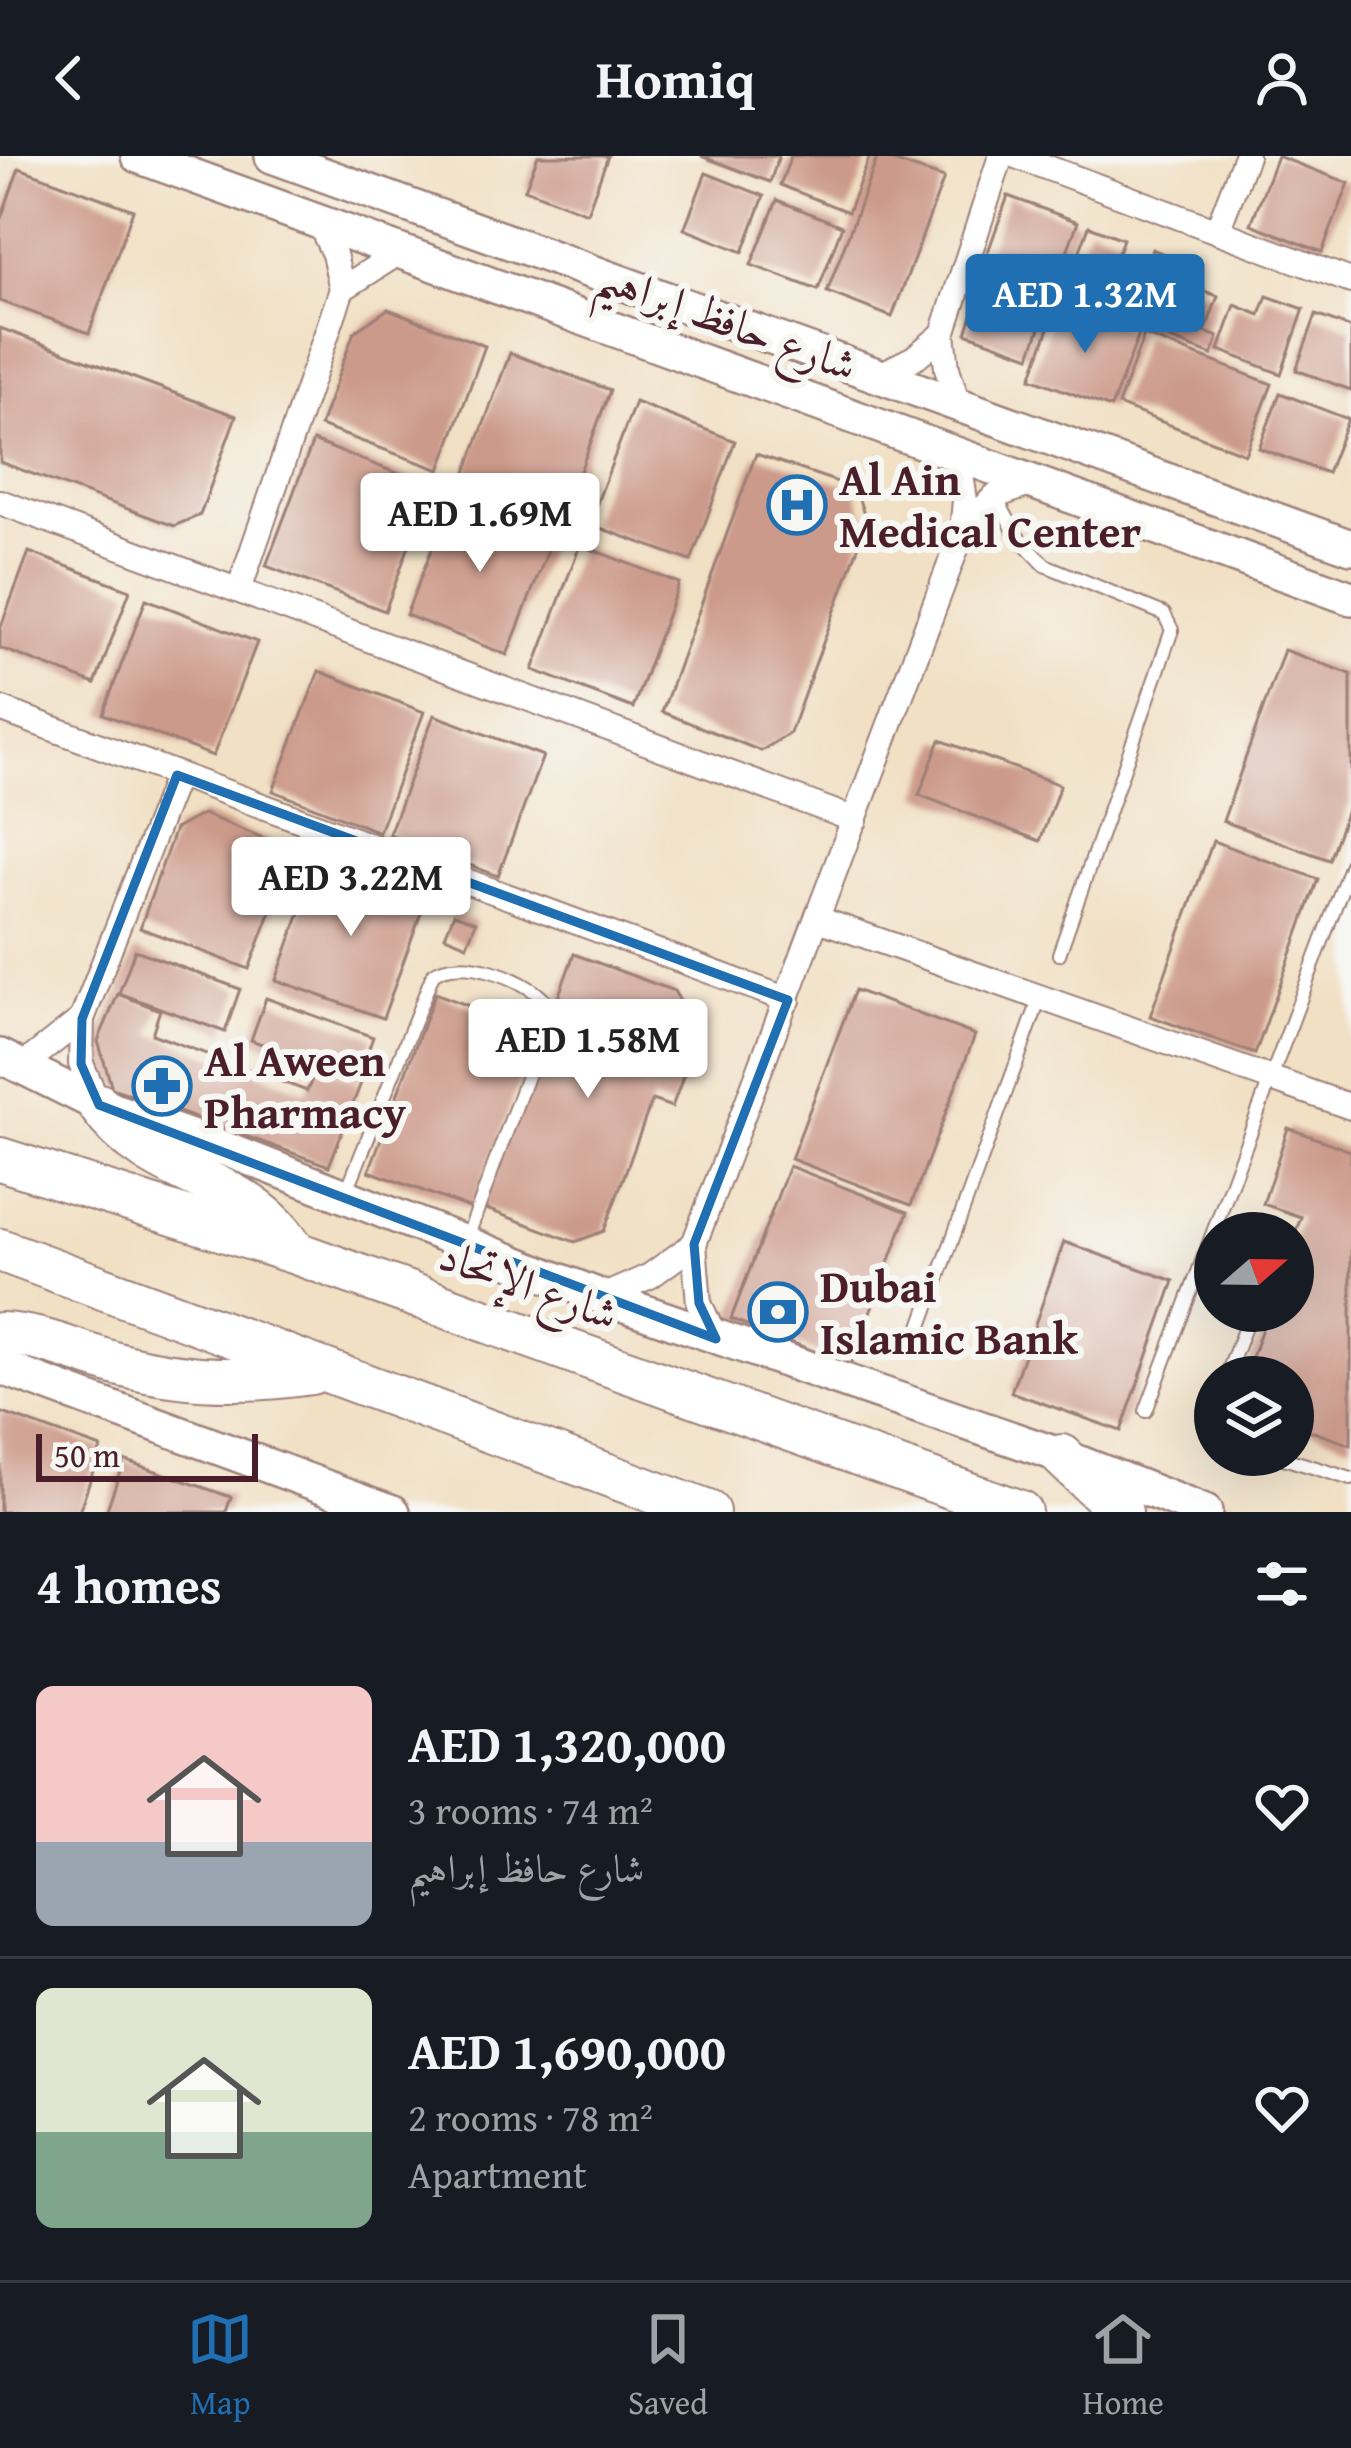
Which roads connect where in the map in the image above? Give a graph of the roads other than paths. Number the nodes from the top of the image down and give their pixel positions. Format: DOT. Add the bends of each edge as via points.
graph roads {
  1 [pos="138,156"];
  2 [pos="272,156"];
  3 [pos="1001,156"];
  4 [pos="1016,156"];
  5 [pos="1246,156"];
  6 [pos="319,222"];
  7 [pos="1217,231"];
  8 [pos="403,250"];
  9 [pos="1351,280"];
  10 [pos="342,289"];
  11 [pos="944,334"];
  12 [pos="880,376"];
  13 [pos="957,401"];
  14 [pos="957,452"];
  15 [pos="1037,481"];
  16 [pos="995,496"];
  17 [pos="0,502"];
  18 [pos="962,532"];
  19 [pos="1351,547"];
  20 [pos="238,590"];
  21 [pos="1351,598"];
  22 [pos="1,704"];
  23 [pos="177,775"];
  24 [pos="855,820"];
  25 [pos="1351,864"];
  26 [pos="818,920"];
  27 [pos="1059,954"];
  28 [pos="1040,998"];
  29 [pos="788,1000"];
  30 [pos="82,1019"];
  31 [pos="11,1061"];
  32 [pos="1273,1080"];
  33 [pos="99,1105"];
  34 [pos="1351,1107"];
  35 [pos="0,1159"];
  36 [pos="344,1197"];
  37 [pos="466,1243"];
  38 [pos="694,1244"];
  39 [pos="0,1250"];
  40 [pos="296,1252"];
  41 [pos="602,1297"];
  42 [pos="921,1326"];
  43 [pos="0,1334"];
  44 [pos="716,1339"];
  45 [pos="0,1367"];
  46 [pos="321,1371"];
  47 [pos="1146,1411"];
  48 [pos="1062,1456"];
  49 [pos="1314,1467"];
  50 [pos="1351,1479"];
  51 [pos="393,1512"];
  52 [pos="708,1512"];
  53 [pos="1020,1512"];
  54 [pos="1120,1512"];
  55 [pos="1205,1512"];
  1 -- 6 [label="street, شارع حافظ إبراهيم"];
  2 -- 12 [label="street, شارع حافظ إبراهيم"];
  3 -- 11 [label="street"];
  4 -- 7 [label="street"];
  5 -- 7 [label="street"];
  6 -- 8 [label="street, شارع حافظ إبراهيم"];
  6 -- 10 [label="street"];
  7 -- 9 [label="street"];
  8 -- 10 [label="street"];
  8 -- 14 [label="street, شارع حافظ إبراهيم"];
  10 -- 20 [label="street"];
  11 -- 12 [label="street"];
  11 -- 13 [label="street"];
  12 -- 13 [label="street, شارع حافظ إبراهيم"];
  13 -- 19 [label="street, شارع حافظ إبراهيم"];
  14 -- 15 [label="street, شارع حافظ إبراهيم"];
  14 -- 18 [label="street"];
  15 -- 16 [label="street"];
  15 -- 21 [label="street, شارع حافظ إبراهيم"];
  16 -- 18 [label="street"];
  16 -- 27 [label="lane" via="1045,565 1164,614 1172,630"];
  17 -- 20 [label="street"];
  18 -- 24 [label="street"];
  20 -- 24 [label="street"];
  22 -- 23 [label="street"];
  23 -- 29 [label="street"];
  23 -- 30 [label="street"];
  24 -- 26 [label="street"];
  25 -- 32 [label="lane"];
  26 -- 28 [label="street"];
  26 -- 29 [label="street"];
  28 -- 32 [label="street"];
  28 -- 42 [label="lane"];
  29 -- 38 [label="street"];
  30 -- 31 [label="street"];
  30 -- 33 [label="street" via="81,1064"];
  31 -- 33 [label="street"];
  32 -- 34 [label="street"];
  32 -- 47 [label="lane"];
  33 -- 36 [label="street"];
  33 -- 40 [label="highway" via="149,1155 261,1210"];
  35 -- 40 [label="highway, شارع الإتحاد"];
  36 -- 37 [label="street"];
  36 -- 37 [label="lane" via="433,974 466,964 528,987 544,1000 547,1022"];
  37 -- 41 [label="street"];
  38 -- 41 [label="street"];
  38 -- 44 [label="street" via="699,1303"];
  39 -- 46 [label="highway"];
  40 -- 53 [label="highway, شارع الإتحاد"];
  41 -- 44 [label="street"];
  43 -- 46 [label="highway" via="198,1378"];
  44 -- 48 [label="street"];
  45 -- 51 [label="street"];
  46 -- 52 [label="highway"];
  48 -- 54 [label="highway"];
  48 -- 55 [label="street"];
  49 -- 50 [label="lane"];
}
